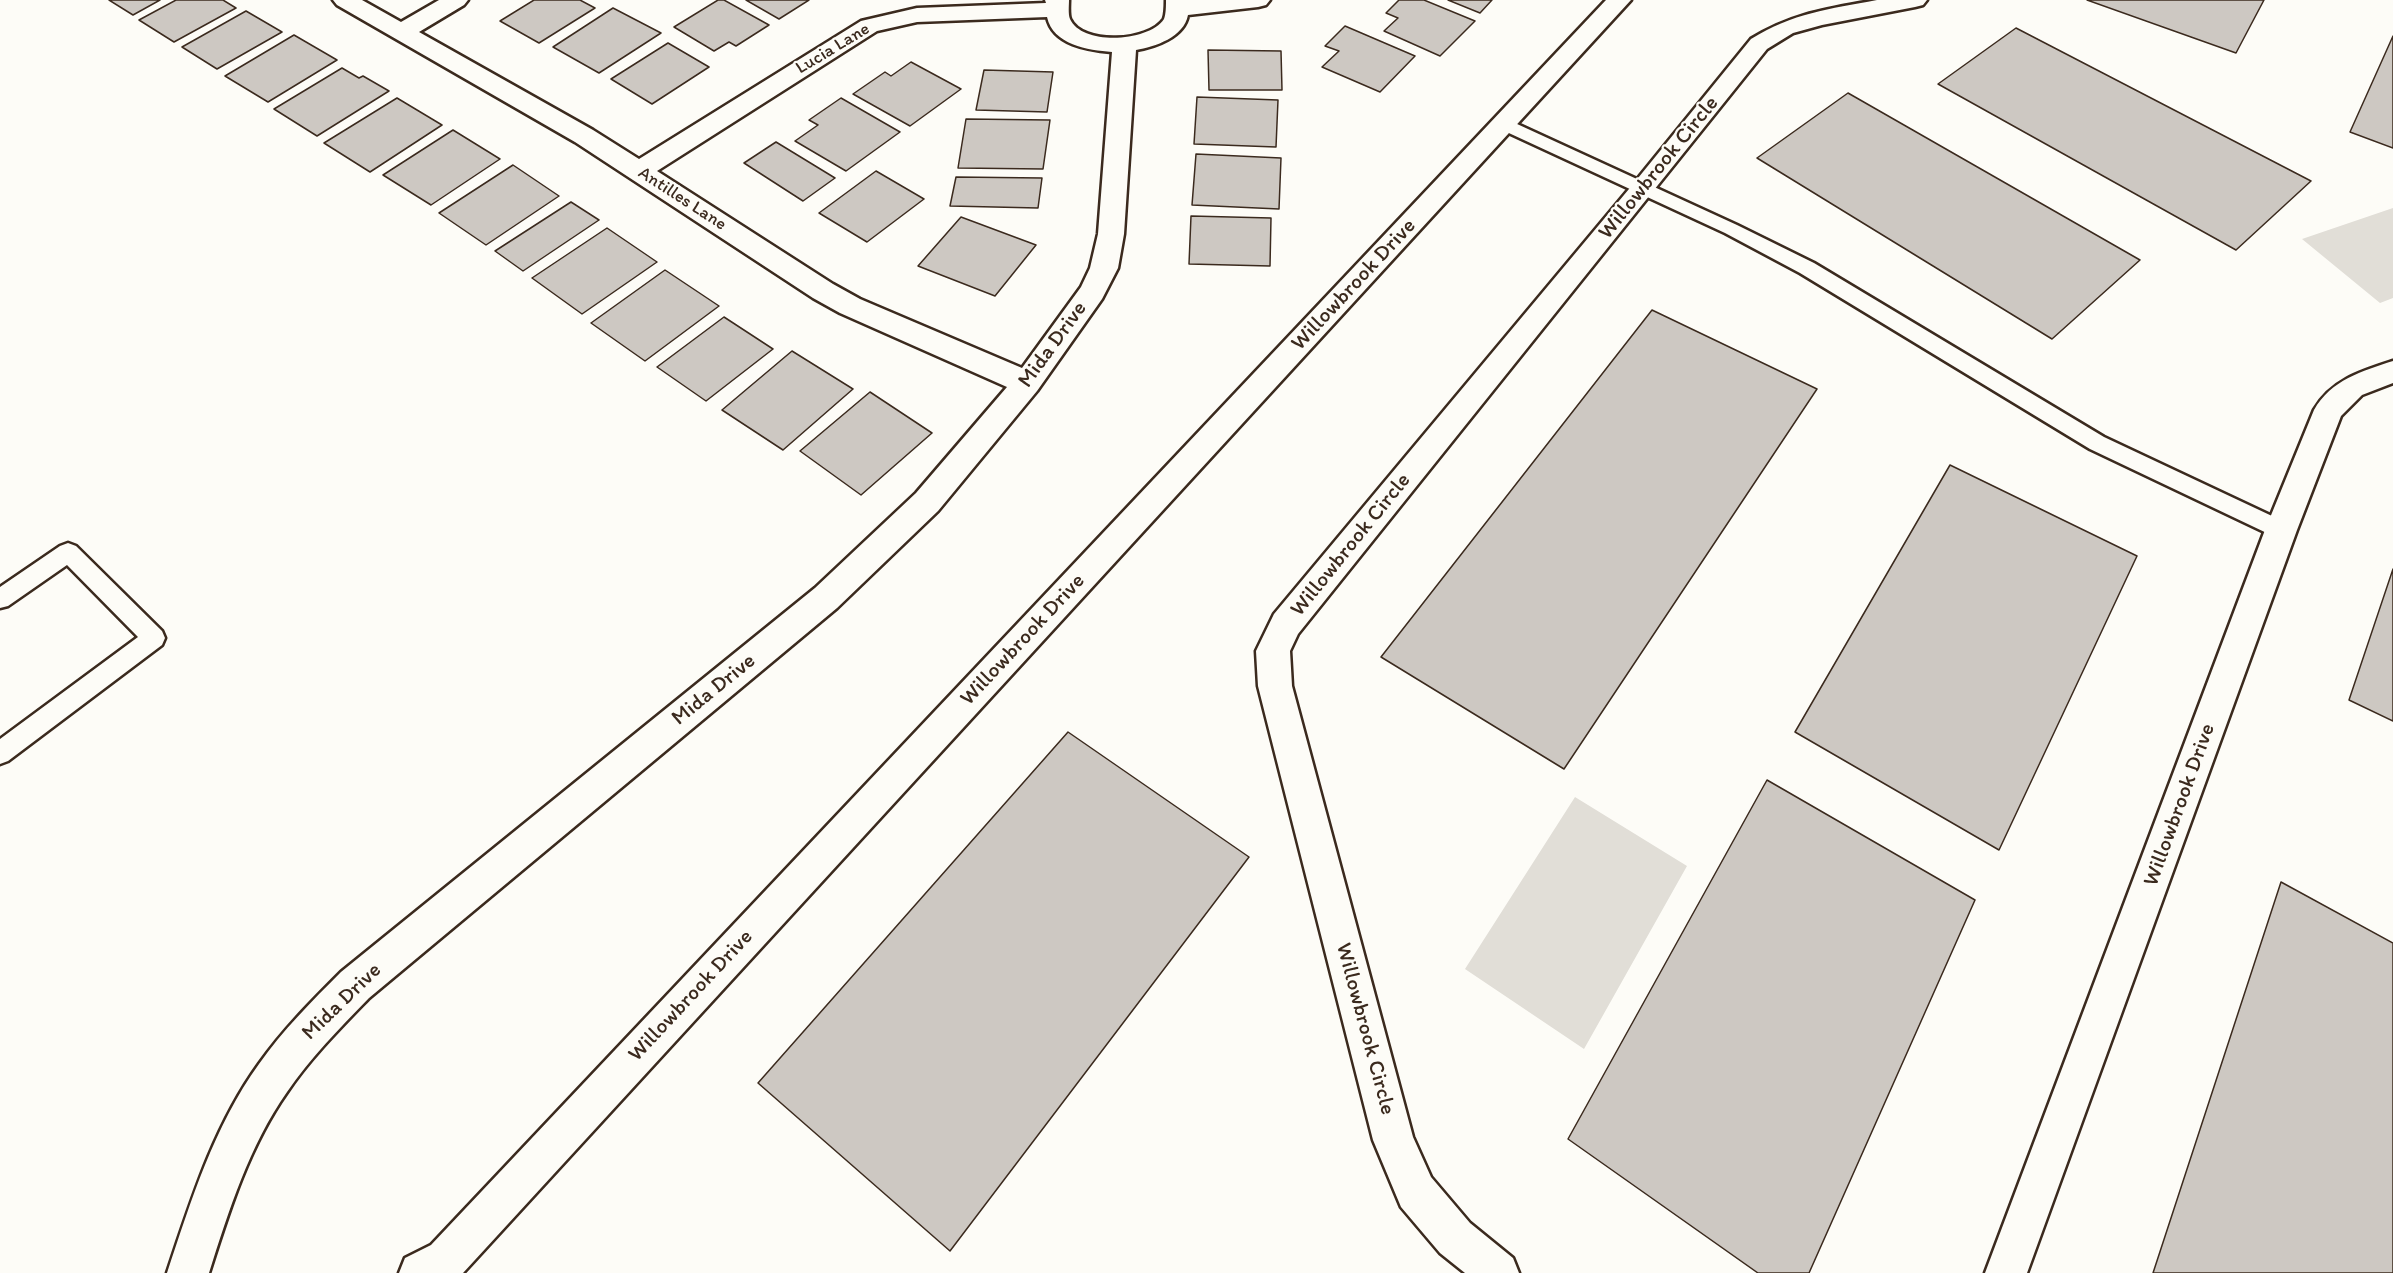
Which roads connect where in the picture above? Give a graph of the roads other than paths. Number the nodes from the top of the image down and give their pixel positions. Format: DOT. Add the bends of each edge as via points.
graph roads {
  1 [pos="345,0"];
  2 [pos="456,0"];
  3 [pos="1258,0"];
  4 [pos="1619,0"];
  5 [pos="1915,0"];
  6 [pos="1179,4"];
  7 [pos="1055,5"];
  8 [pos="402,33"];
  9 [pos="1124,46"];
  10 [pos="1504,124"];
  11 [pos="639,171"];
  12 [pos="1643,189"];
  13 [pos="2393,372"];
  14 [pos="1027,383"];
  15 [pos="2281,530"];
  16 [pos="0,600"];
  17 [pos="0,753"];
  18 [pos="188,1273"];
  19 [pos="420,1273"];
  20 [pos="1498,1273"];
  21 [pos="2006,1273"];
  1 -- 8 [label="street, Antilles Lane"];
  2 -- 8 [label="street"];
  3 -- 6 [label="street"];
  4 -- 10 [label="street, Willowbrook Drive"];
  5 -- 12 [label="street, Willowbrook Circle" via="1818,18 1785,28 1759,44"];
  6 -- 9 [label="street" via="1177,19 1168,29 1141,43"];
  7 -- 9 [label="street" via="1058,22 1069,33 1103,45"];
  7 -- 11 [label="street, Lucia Lane" via="917,15 869,26"];
  8 -- 11 [label="street, Antilles Lane"];
  9 -- 14 [label="street, Mida Drive" via="1111,234 1104,268 1092,292"];
  10 -- 12 [label="lane"];
  10 -- 19 [label="street, Willowbrook Drive" via="446,1260"];
  11 -- 14 [label="street, Antilles Lane" via="850,306"];
  12 -- 15 [label="lane" via="1807,268 2097,443"];
  12 -- 20 [label="street, Willowbrook Circle" via="1286,624 1272,651 1275,686 1394,1140 1416,1192 1455,1238"];
  13 -- 15 [label="street, Willowbrook Drive" via="2352,387 2329,410"];
  14 -- 18 [label="street, Mida Drive" via="927,502 878,551 364,978 305,1037 262,1094 236,1145"];
  15 -- 21 [label="street, Willowbrook Drive"];
  16 -- 17 [label="lane" via="68,552 154,638"];
}
